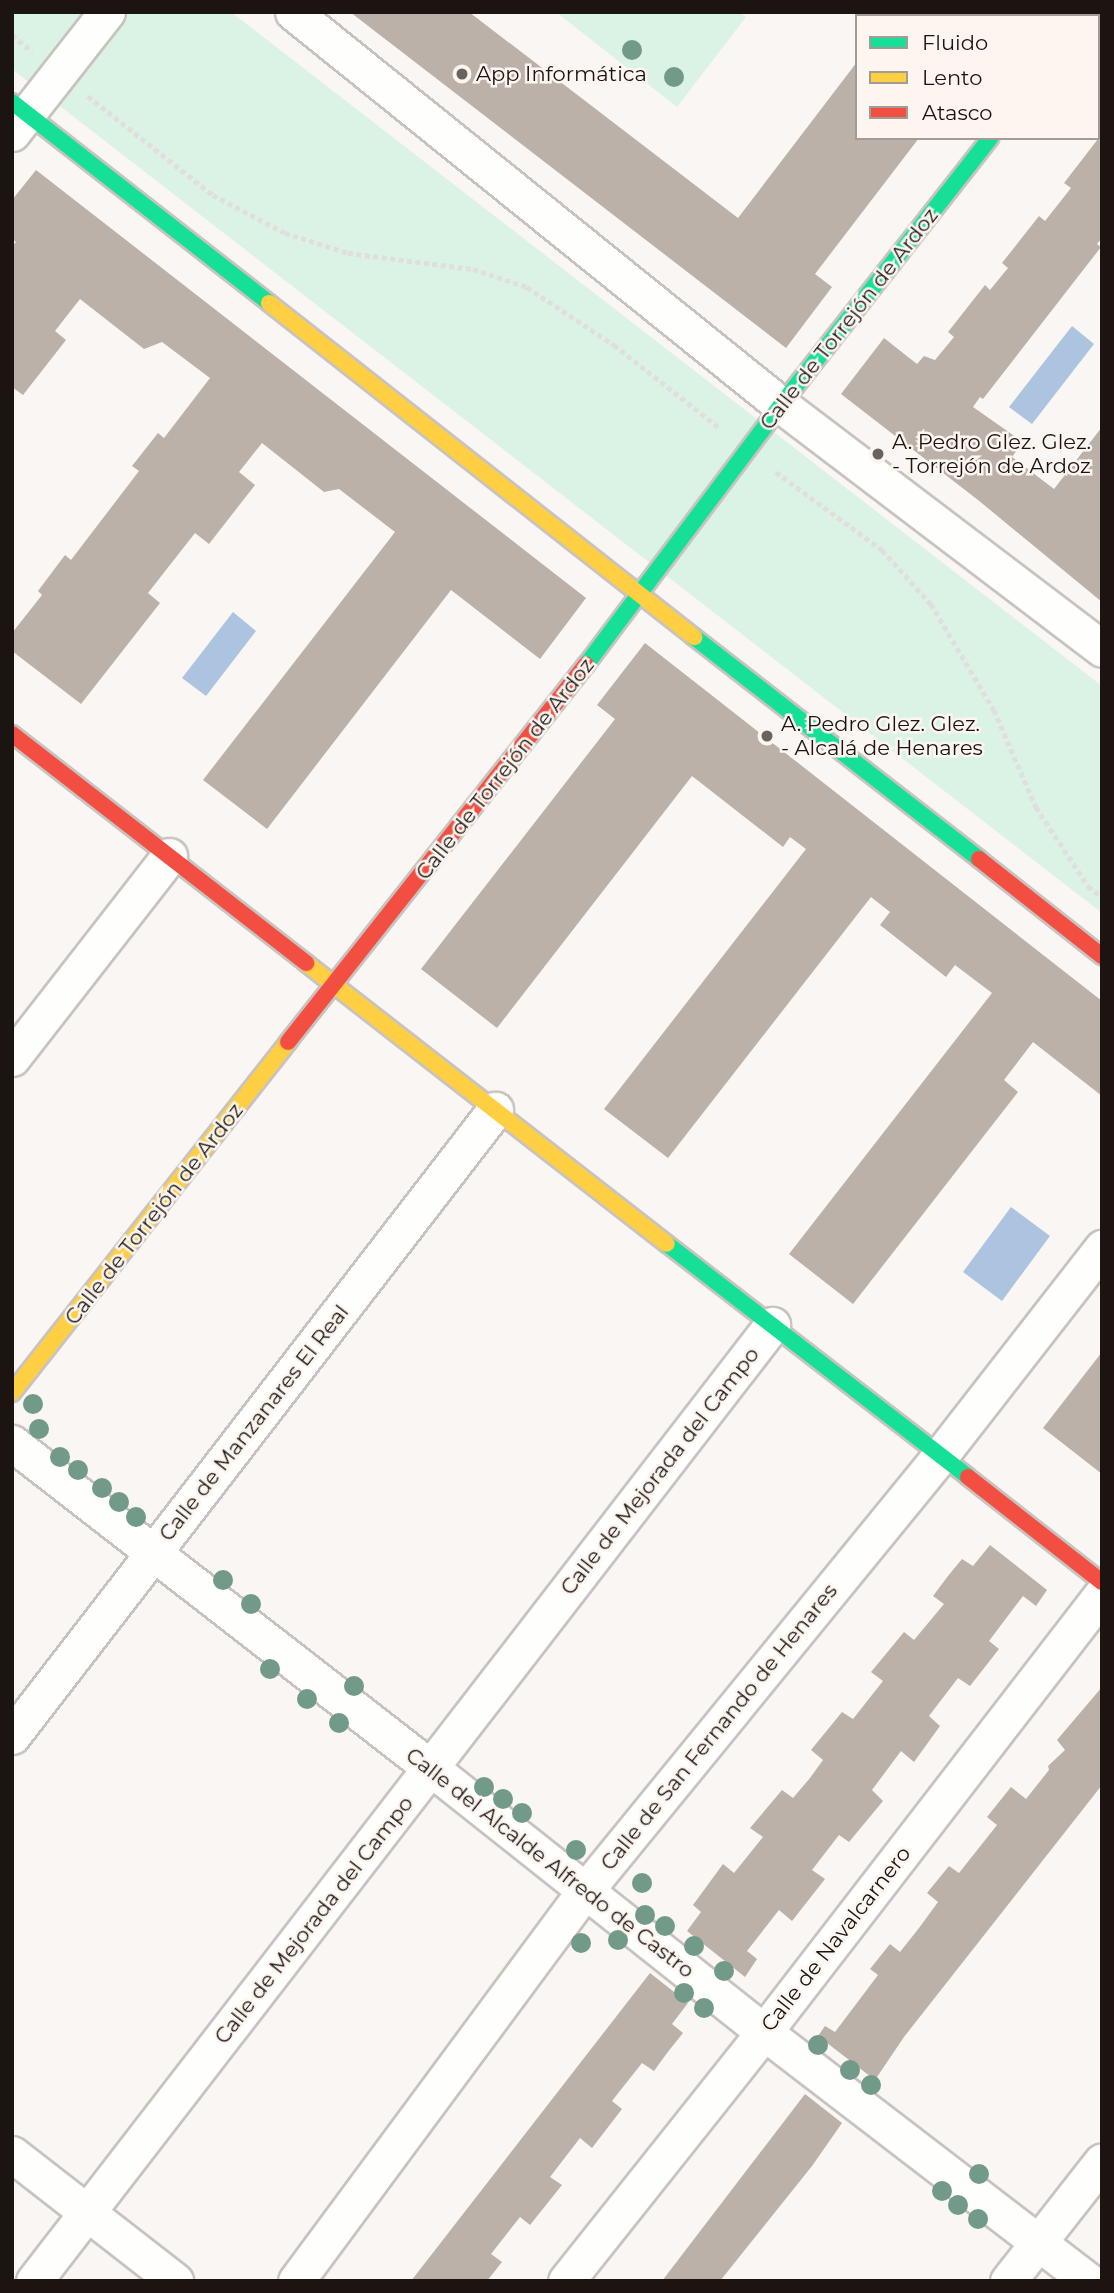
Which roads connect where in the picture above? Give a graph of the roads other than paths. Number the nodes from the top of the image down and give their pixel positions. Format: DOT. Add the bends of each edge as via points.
graph roads {
  1 [pos="107,12"];
  2 [pos="293,12"];
  3 [pos="17,116"];
  4 [pos="988,140"];
  5 [pos="781,405"];
  6 [pos="640,596"];
  7 [pos="1102,649"];
  8 [pos="12,734"];
  9 [pos="169,856"];
  10 [pos="1102,956"];
  11 [pos="336,986"];
  12 [pos="12,1058"];
  13 [pos="495,1110"];
  14 [pos="1102,1248"];
  15 [pos="772,1325"];
  16 [pos="12,1393"];
  17 [pos="12,1443"];
  18 [pos="940,1456"];
  19 [pos="153,1553"];
  20 [pos="1102,1582"];
  21 [pos="1102,1594"];
  22 [pos="12,1736"];
  23 [pos="432,1769"];
  24 [pos="585,1891"];
  25 [pos="764,2032"];
  26 [pos="12,2154"];
  27 [pos="1102,2161"];
  28 [pos="88,2213"];
  29 [pos="1038,2242"];
  30 [pos="34,2281"];
  31 [pos="175,2281"];
  32 [pos="296,2281"];
  33 [pos="566,2281"];
  34 [pos="1008,2281"];
  35 [pos="1089,2281"];
  1 -- 3 [label="street" via="59,73"];
  2 -- 5 [label="street"];
  3 -- 6 [label="street"];
  4 -- 5 [label="street, Calle de Torrejón de Ardoz"];
  5 -- 6 [label="street, Calle de Torrejón de Ardoz"];
  5 -- 7 [label="street"];
  6 -- 10 [label="street"];
  6 -- 11 [label="street, Calle de Torrejón de Ardoz"];
  8 -- 9 [label="street"];
  9 -- 11 [label="street"];
  9 -- 12 [label="street"];
  11 -- 13 [label="street"];
  11 -- 16 [label="street, Calle de Torrejón de Ardoz"];
  13 -- 15 [label="street"];
  13 -- 19 [label="street, Calle de Manzanares El Real"];
  14 -- 18 [label="street, Calle de San Fernando de Henares"];
  15 -- 18 [label="street"];
  15 -- 23 [label="street, Calle de Mejorada del Campo"];
  17 -- 19 [label="street, Calle del Alcalde Alfredo de Castro"];
  18 -- 20 [label="street"];
  18 -- 24 [label="street, Calle de San Fernando de Henares"];
  19 -- 22 [label="street, Calle de Manzanares El Real"];
  19 -- 23 [label="street, Calle del Alcalde Alfredo de Castro"];
  21 -- 25 [label="street, Calle de Navalcarnero"];
  23 -- 24 [label="street, Calle del Alcalde Alfredo de Castro"];
  23 -- 28 [label="street, Calle de Mejorada del Campo"];
  24 -- 25 [label="street, Calle del Alcalde Alfredo de Castro"];
  24 -- 32 [label="street, Calle de San Fernando de Henares"];
  25 -- 29 [label="street, Calle del Alcalde Alfredo de Castro"];
  25 -- 33 [label="street, Calle de Navalcarnero"];
  26 -- 28 [label="street"];
  27 -- 29 [label="street"];
  28 -- 30 [label="street, Calle de Mejorada del Campo"];
  28 -- 31 [label="street"];
  29 -- 34 [label="street"];
  29 -- 35 [label="street, Calle del Alcalde Alfredo de Castro"];
}
